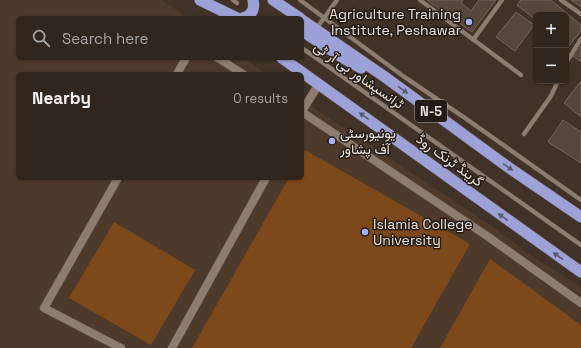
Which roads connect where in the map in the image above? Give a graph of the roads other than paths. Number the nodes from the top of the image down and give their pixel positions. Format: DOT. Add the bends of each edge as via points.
graph roads {
  1 [pos="200,0"];
  2 [pos="253,0"];
  3 [pos="273,0"];
  4 [pos="300,0"];
  5 [pos="337,0"];
  6 [pos="420,0"];
  7 [pos="502,0"];
  8 [pos="561,0"];
  9 [pos="581,14"];
  10 [pos="222,16"];
  11 [pos="233,16"];
  12 [pos="248,16"];
  13 [pos="297,16"];
  14 [pos="325,18"];
  15 [pos="304,21"];
  16 [pos="316,29"];
  17 [pos="304,32"];
  18 [pos="581,39"];
  19 [pos="473,40"];
  20 [pos="304,49"];
  21 [pos="569,58"];
  22 [pos="185,60"];
  23 [pos="221,60"];
  24 [pos="285,60"];
  25 [pos="290,60"];
  26 [pos="177,72"];
  27 [pos="240,72"];
  28 [pos="302,72"];
  29 [pos="304,73"];
  30 [pos="521,74"];
  31 [pos="385,77"];
  32 [pos="317,82"];
  33 [pos="557,84"];
  34 [pos="304,108"];
  35 [pos="304,113"];
  36 [pos="524,134"];
  37 [pos="117,180"];
  38 [pos="265,180"];
  39 [pos="581,200"];
  40 [pos="581,217"];
  41 [pos="581,245"];
  42 [pos="581,272"];
  43 [pos="581,303"];
  44 [pos="121,348"];
  45 [pos="172,348"];
  1 -- 10 [label="highway"];
  1 -- 11 [label="highway"];
  2 -- 12 [label="highway" via="253,9"];
  3 -- 13 [label="highway, گرینڈ ٹرنک روڈ / N-5"];
  4 -- 14 [label="lane"];
  5 -- 14 [label="lane"];
  6 -- 19 [label="lane"];
  7 -- 19 [label="lane"];
  8 -- 9 [label="lane"];
  14 -- 16 [label="lane"];
  14 -- 39 [label="lane"];
  15 -- 16 [label="highway, گرینڈ ٹرنک روڈ / N-5"];
  16 -- 31 [label="highway, گرینڈ ٹرنک روڈ / N-5"];
  17 -- 31 [label="highway" via="349,61"];
  18 -- 21 [label="lane"];
  19 -- 30 [label="lane"];
  20 -- 41 [label="lane, ٹرانسپشاور بی آر ٹی"];
  22 -- 26 [label="street"];
  23 -- 27 [label="street"];
  24 -- 28 [label="highway, گرینڈ ٹرنک روڈ"];
  25 -- 32 [label="highway"];
  29 -- 32 [label="highway, گرینڈ ٹرنک روڈ"];
  31 -- 40 [label="highway, گرینڈ ٹرنک روڈ / N-5, one-way"];
  32 -- 34 [label="street"];
  42 -- 32 [label="highway, گرینڈ ٹرنک روڈ, one-way"];
  33 -- 36 [label="lane"];
  35 -- 43 [label="street" via="487,236"];
  37 -- 44 [label="street" via="44,308"];
  38 -- 45 [label="street"];
}
